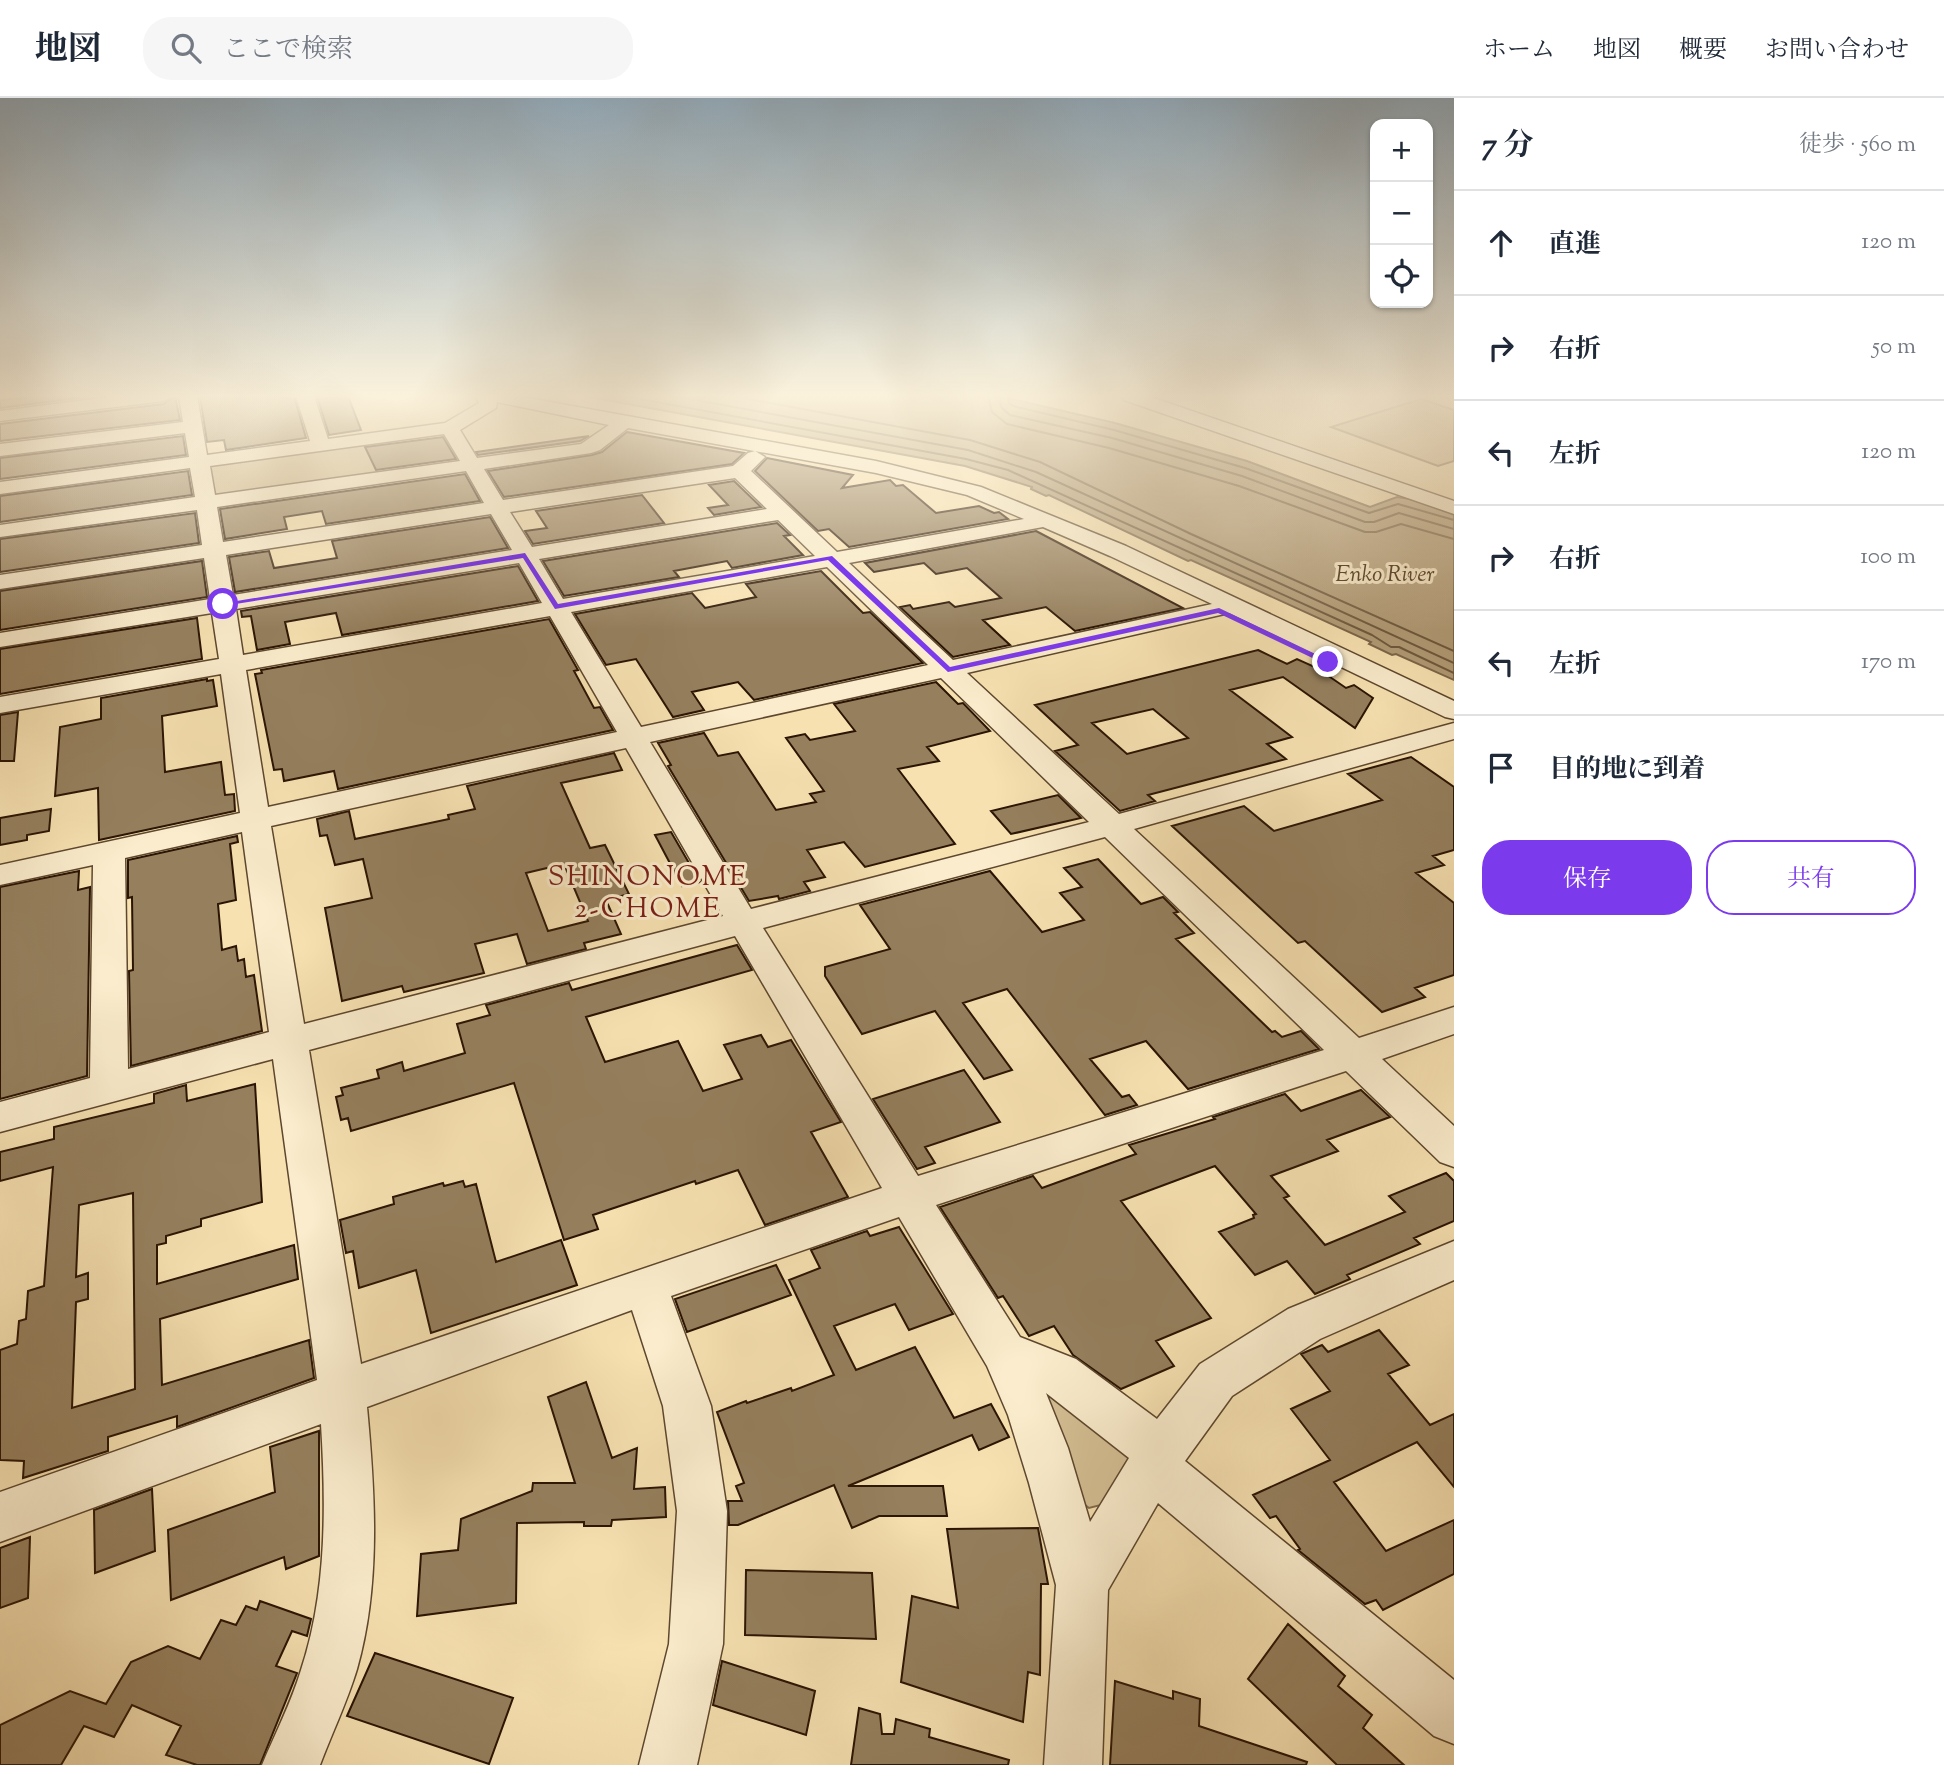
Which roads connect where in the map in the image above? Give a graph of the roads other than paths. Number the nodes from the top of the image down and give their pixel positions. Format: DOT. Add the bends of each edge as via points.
graph roads {
  1 [pos="46,474"];
  2 [pos="201,474"];
  3 [pos="409,474"];
  4 [pos="477,474"];
  5 [pos="721,474"];
  6 [pos="742,474"];
  7 [pos="904,474"];
  8 [pos="1355,474"];
  9 [pos="0,488"];
  10 [pos="974,491"];
  11 [pos="206,502"];
  12 [pos="496,508"];
  13 [pos="1454,508"];
  14 [pos="783,513"];
  15 [pos="1035,524"];
  16 [pos="0,531"];
  17 [pos="213,550"];
  18 [pos="1112,553"];
  19 [pos="525,555"];
  20 [pos="830,558"];
  21 [pos="0,582"];
  22 [pos="223,604"];
  23 [pos="555,607"];
  24 [pos="1219,610"];
  25 [pos="0,640"];
  26 [pos="1335,660"];
  27 [pos="231,664"];
  28 [pos="948,670"];
  29 [pos="0,705"];
  30 [pos="1454,710"];
  31 [pos="1454,723"];
  32 [pos="1454,731"];
  33 [pos="635,737"];
  34 [pos="254,818"];
  35 [pos="1110,826"];
  36 [pos="109,851"];
  37 [pos="0,875"];
  38 [pos="743,922"];
  39 [pos="1454,1020"];
  40 [pos="287,1041"];
  41 [pos="1356,1055"];
  42 [pos="109,1089"];
  43 [pos="0,1117"];
  44 [pos="1454,1151"];
  45 [pos="908,1197"];
  46 [pos="1454,1260"];
  47 [pos="646,1288"];
  48 [pos="1007,1354"];
  49 [pos="342,1394"];
  50 [pos="1157,1459"];
  51 [pos="0,1517"];
  52 [pos="1083,1585"];
  53 [pos="1454,1716"];
  54 [pos="291,1765"];
  55 [pos="668,1765"];
  56 [pos="1073,1765"];
  1 -- 9 [label="street"];
  2 -- 11 [label="street"];
  3 -- 11 [label="street"];
  4 -- 12 [label="street"];
  5 -- 12 [label="street"];
  6 -- 14 [label="street"];
  7 -- 10 [label="street"];
  8 -- 13 [label="street"];
  10 -- 15 [label="street" via="969,491"];
  10 -- 18 [label="street"];
  11 -- 16 [label="street"];
  11 -- 17 [label="street"];
  12 -- 17 [label="street"];
  12 -- 19 [label="street"];
  14 -- 19 [label="street"];
  14 -- 20 [label="street"];
  15 -- 18 [label="street"];
  15 -- 20 [label="street"];
  17 -- 21 [label="street"];
  17 -- 22 [label="street"];
  18 -- 24 [label="street"];
  18 -- 26 [label="street"];
  19 -- 22 [label="street"];
  19 -- 23 [label="street"];
  20 -- 23 [label="street"];
  20 -- 28 [label="street"];
  22 -- 25 [label="street"];
  22 -- 27 [label="street"];
  23 -- 27 [label="street"];
  23 -- 33 [label="street"];
  24 -- 26 [label="street"];
  24 -- 28 [label="street"];
  26 -- 30 [label="street"];
  26 -- 31 [label="street"];
  27 -- 29 [label="street"];
  27 -- 34 [label="street"];
  28 -- 33 [label="street"];
  28 -- 35 [label="street"];
  32 -- 35 [label="street"];
  33 -- 34 [label="street"];
  33 -- 38 [label="street"];
  34 -- 36 [label="street"];
  34 -- 40 [label="street"];
  35 -- 38 [label="street"];
  35 -- 41 [label="street"];
  36 -- 37 [label="street"];
  36 -- 42 [label="street"];
  38 -- 40 [label="street"];
  38 -- 45 [label="street"];
  39 -- 41 [label="street"];
  40 -- 42 [label="street"];
  40 -- 49 [label="street"];
  41 -- 44 [label="street"];
  41 -- 45 [label="street"];
  42 -- 43 [label="street"];
  45 -- 47 [label="street"];
  45 -- 48 [label="street"];
  46 -- 50 [label="street" via="1304,1324 1216,1380"];
  47 -- 49 [label="street"];
  47 -- 55 [label="street" via="687,1406 702,1511 696,1644"];
  48 -- 50 [label="street" via="1060,1375"];
  48 -- 52 [label="street" via="1042,1442"];
  49 -- 51 [label="street"];
  49 -- 54 [label="street" via="349,1478 347,1563 333,1656"];
  50 -- 52 [label="street"];
  50 -- 53 [label="street"];
  52 -- 56 [label="street"];
}
